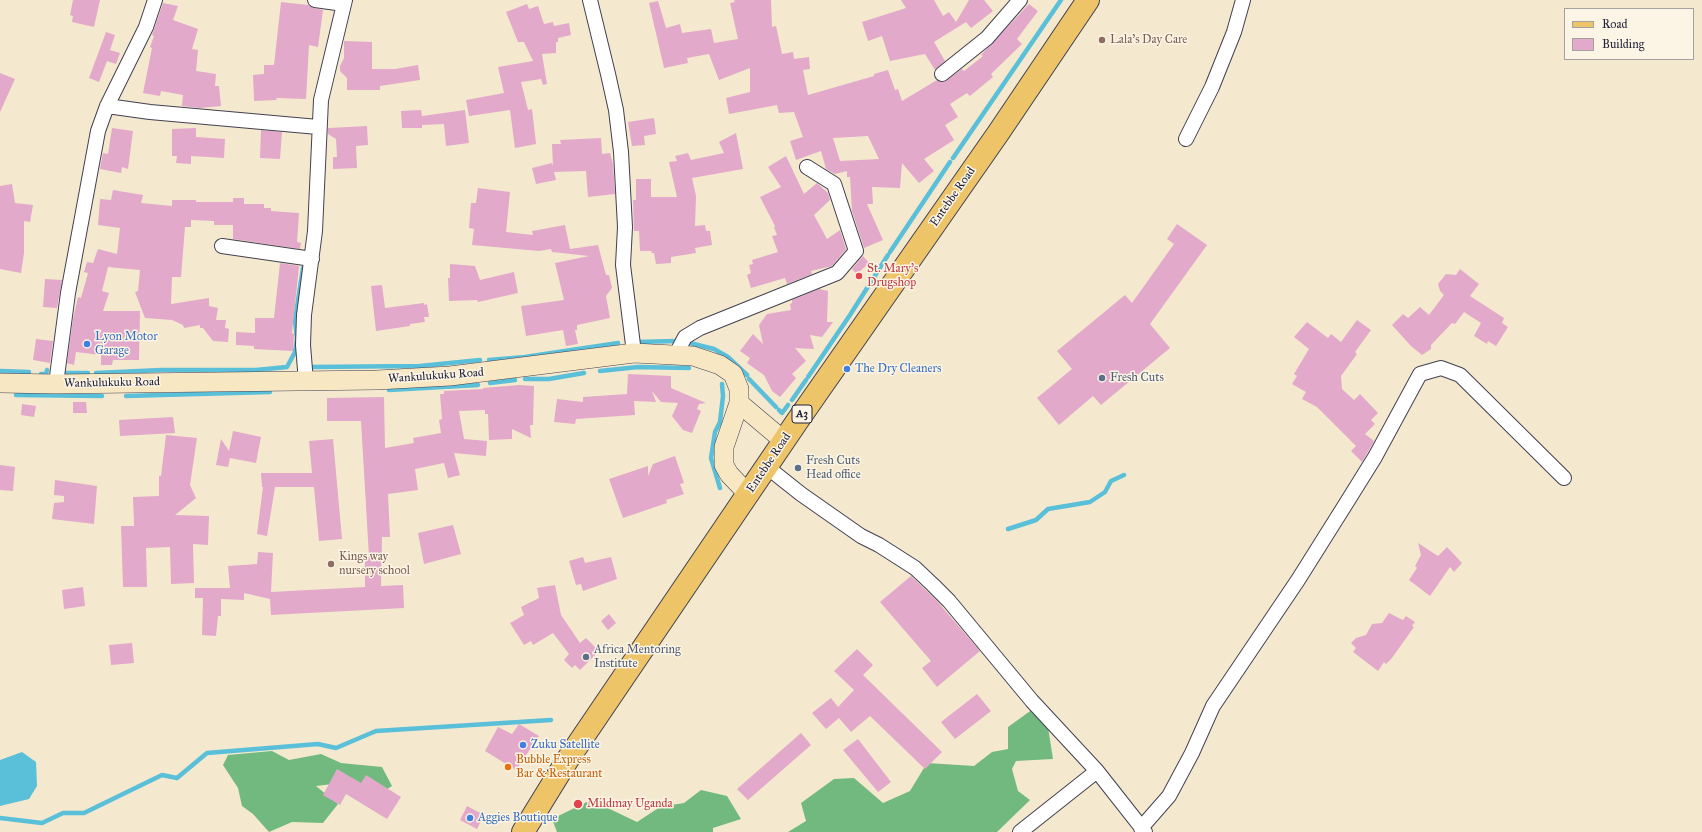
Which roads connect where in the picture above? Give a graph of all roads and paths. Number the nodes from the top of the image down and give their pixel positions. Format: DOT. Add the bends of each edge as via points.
graph roads {
  1 [pos="155,0"];
  2 [pos="315,0"];
  3 [pos="590,0"];
  4 [pos="1020,0"];
  5 [pos="1088,0"];
  6 [pos="1244,0"];
  7 [pos="345,2"];
  8 [pos="942,74"];
  9 [pos="107,106"];
  10 [pos="318,127"];
  11 [pos="1186,140"];
  12 [pos="808,167"];
  13 [pos="222,246"];
  14 [pos="312,259"];
  15 [pos="634,353"];
  16 [pos="676,354"];
  17 [pos="306,382"];
  18 [pos="0,383"];
  19 [pos="56,384"];
  20 [pos="737,409"];
  21 [pos="784,441"];
  22 [pos="767,467"];
  23 [pos="1564,478"];
  24 [pos="748,494"];
  25 [pos="1097,771"];
  26 [pos="1143,830"];
  27 [pos="523,832"];
  28 [pos="1020,832"];
  1 -- 9 [label="street" via="146,28"];
  2 -- 7 [label="street"];
  3 -- 15 [label="street" via="612,88 621,152 625,227 623,265"];
  4 -- 8 [label="street" via="987,38"];
  5 -- 21 [label="main road, Entebbe Road / A3"];
  6 -- 11 [label="street" via="1234,32"];
  7 -- 10 [label="street" via="321,100"];
  9 -- 10 [label="street"];
  9 -- 19 [label="street" via="98,131 68,293"];
  10 -- 14 [label="street"];
  12 -- 16 [label="street" via="834,184 856,251 836,273 685,336"];
  13 -- 14 [label="street"];
  14 -- 17 [label="street" via="304,323"];
  15 -- 16 [label="main road, Wankulukuku Road"];
  15 -- 17 [label="main road, Wankulukuku Road" via="450,376"];
  16 -- 20 [label="main road, Wankulukuku Road" via="708,360 733,374 739,389"];
  17 -- 19 [label="main road, Wankulukuku Road"];
  18 -- 19 [label="main road, Wankulukuku Road"];
  20 -- 21 [label="main road"];
  20 -- 24 [label="main road, Wankulukuku Road" via="724,447 724,465"];
  21 -- 22 [label="main road, Entebbe Road / A3"];
  22 -- 24 [label="main road, Entebbe Road / A3"];
  22 -- 25 [label="street" via="861,536 915,568 949,601 1032,701"];
  23 -- 26 [label="street" via="1460,376 1441,368 1420,374 1375,457 1298,580 1213,706 1192,753 1168,796"];
  24 -- 27 [label="main road, Entebbe Road / A3" via="568,759"];
  25 -- 26 [label="street"];
  25 -- 28 [label="street"];
}
